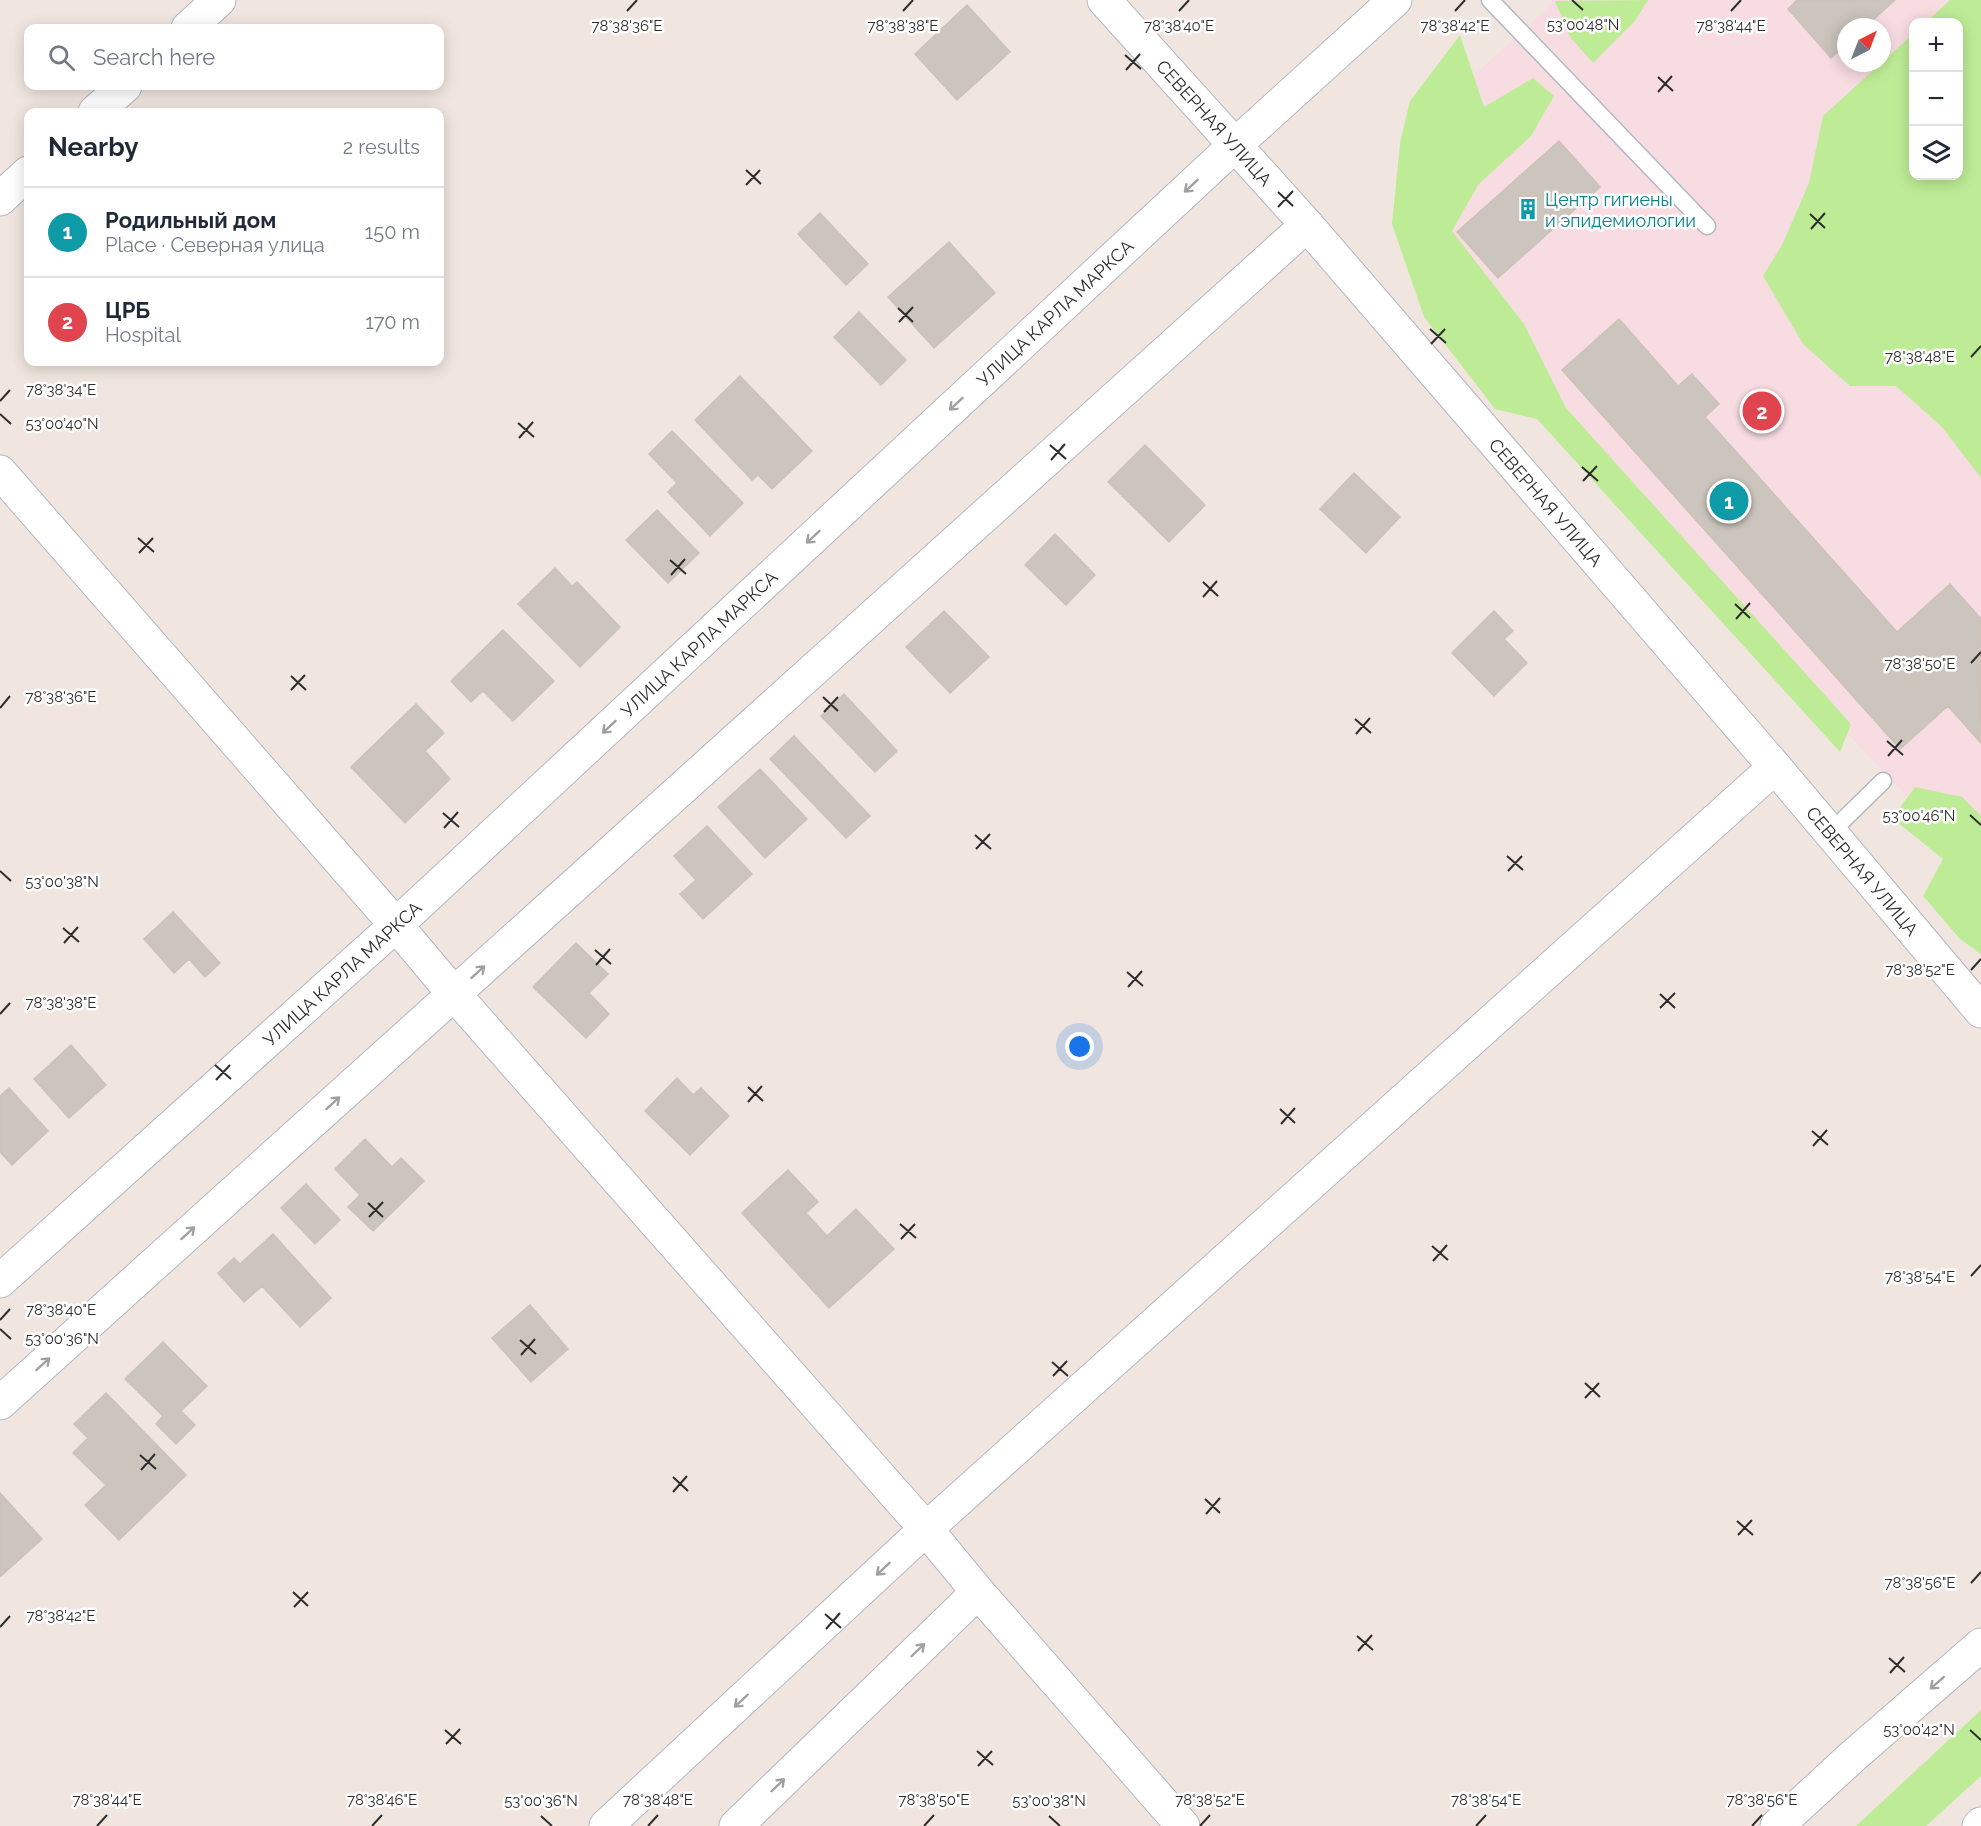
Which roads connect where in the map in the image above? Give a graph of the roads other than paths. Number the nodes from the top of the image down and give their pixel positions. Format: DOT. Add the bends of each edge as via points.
graph roads {
  1 [pos="219,0"];
  2 [pos="1104,0"];
  3 [pos="1395,0"];
  4 [pos="1490,0"];
  5 [pos="192,24"];
  6 [pos="120,90"];
  7 [pos="100,108"];
  8 [pos="1234,146"];
  9 [pos="24,177"];
  10 [pos="0,199"];
  11 [pos="1307,225"];
  12 [pos="1707,226"];
  13 [pos="0,472"];
  14 [pos="1775,767"];
  15 [pos="1883,782"];
  16 [pos="1831,832"];
  17 [pos="396,925"];
  18 [pos="454,994"];
  19 [pos="1981,1011"];
  20 [pos="0,1281"];
  21 [pos="0,1403"];
  22 [pos="926,1529"];
  23 [pos="978,1592"];
  24 [pos="1981,1645"];
  25 [pos="606,1826"];
  26 [pos="736,1826"];
  27 [pos="1183,1826"];
  28 [pos="1777,1826"];
  1 -- 5 [label="street"];
  2 -- 8 [label="street, СЕВЕРНАЯ УЛИЦА"];
  3 -- 8 [label="street, УЛИЦА КАРЛА МАРКСА"];
  4 -- 12 [label="lane"];
  6 -- 7 [label="street"];
  8 -- 11 [label="street, СЕВЕРНАЯ УЛИЦА"];
  8 -- 17 [label="street, УЛИЦА КАРЛА МАРКСА, one-way"];
  9 -- 10 [label="street"];
  11 -- 14 [label="street, СЕВЕРНАЯ УЛИЦА"];
  18 -- 11 [label="street, one-way"];
  13 -- 17 [label="street"];
  14 -- 16 [label="street, СЕВЕРНАЯ УЛИЦА"];
  14 -- 22 [label="street"];
  15 -- 16 [label="lane"];
  16 -- 19 [label="street, СЕВЕРНАЯ УЛИЦА"];
  17 -- 18 [label="street"];
  17 -- 20 [label="street, УЛИЦА КАРЛА МАРКСА"];
  21 -- 18 [label="street, one-way"];
  18 -- 22 [label="street"];
  22 -- 23 [label="street"];
  22 -- 25 [label="street, one-way"];
  26 -- 23 [label="street, one-way"];
  23 -- 27 [label="street"];
  24 -- 28 [label="street, one-way"];
}
